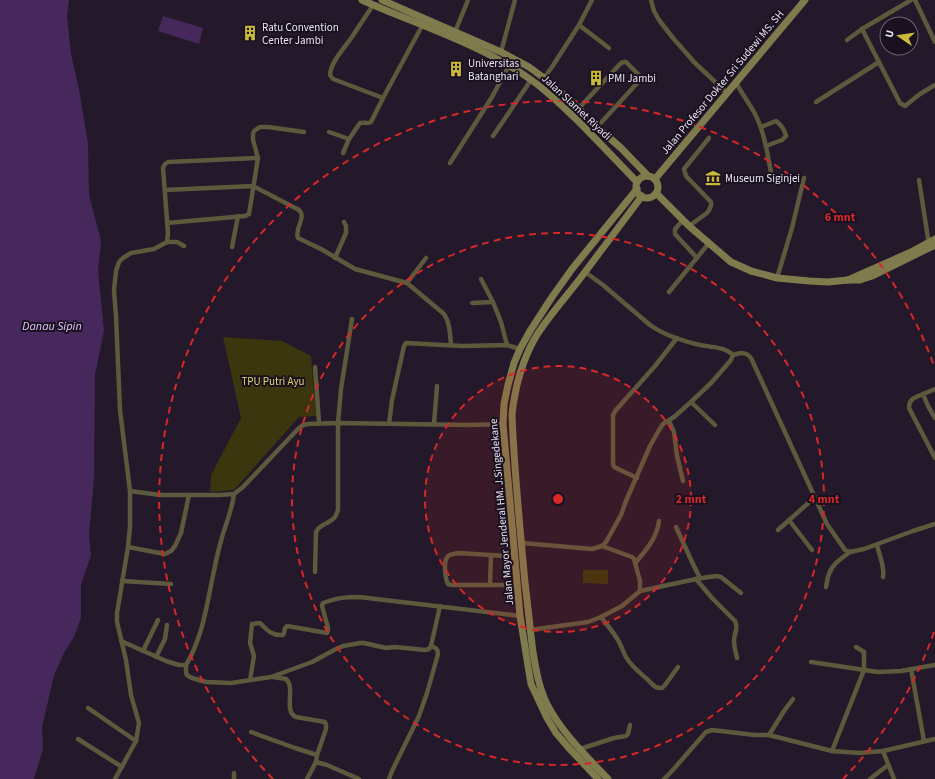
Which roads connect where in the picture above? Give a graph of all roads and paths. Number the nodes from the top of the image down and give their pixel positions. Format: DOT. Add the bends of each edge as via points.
graph roads {
  1 [pos="362,0"];
  2 [pos="382,0"];
  3 [pos="468,0"];
  4 [pos="515,0"];
  5 [pos="592,0"];
  6 [pos="651,0"];
  7 [pos="805,0"];
  8 [pos="911,0"];
  9 [pos="915,0"];
  10 [pos="390,2"];
  11 [pos="373,5"];
  12 [pos="579,25"];
  13 [pos="422,26"];
  14 [pos="862,29"];
  15 [pos="455,32"];
  16 [pos="847,40"];
  17 [pos="935,42"];
  18 [pos="609,48"];
  19 [pos="501,52"];
  20 [pos="879,62"];
  21 [pos="509,65"];
  22 [pos="544,78"];
  23 [pos="531,80"];
  24 [pos="736,83"];
  25 [pos="935,85"];
  26 [pos="561,92"];
  27 [pos="727,94"];
  28 [pos="383,98"];
  29 [pos="554,98"];
  30 [pos="816,102"];
  31 [pos="579,108"];
  32 [pos="597,127"];
  33 [pos="761,127"];
  34 [pos="304,132"];
  35 [pos="329,132"];
  36 [pos="493,136"];
  37 [pos="709,138"];
  38 [pos="349,139"];
  39 [pos="766,146"];
  40 [pos="343,153"];
  41 [pos="258,158"];
  42 [pos="450,163"];
  43 [pos="771,172"];
  44 [pos="652,177"];
  45 [pos="804,178"];
  46 [pos="919,180"];
  47 [pos="637,185"];
  48 [pos="252,186"];
  49 [pos="165,190"];
  50 [pos="656,193"];
  51 [pos="642,196"];
  52 [pos="238,216"];
  53 [pos="683,220"];
  54 [pos="344,222"];
  55 [pos="167,223"];
  56 [pos="689,226"];
  57 [pos="166,242"];
  58 [pos="709,243"];
  59 [pos="932,244"];
  60 [pos="184,246"];
  61 [pos="232,247"];
  62 [pos="335,258"];
  63 [pos="426,258"];
  64 [pos="698,258"];
  65 [pos="585,272"];
  66 [pos="777,278"];
  67 [pos="481,279"];
  68 [pos="407,283"];
  69 [pos="669,292"];
  70 [pos="493,302"];
  71 [pos="472,303"];
  72 [pos="352,319"];
  73 [pos="677,338"];
  74 [pos="451,345"];
  75 [pos="507,345"];
  76 [pos="520,349"];
  77 [pos="733,355"];
  78 [pos="315,367"];
  79 [pos="437,386"];
  80 [pos="935,389"];
  81 [pos="924,394"];
  82 [pos="691,402"];
  83 [pos="935,418"];
  84 [pos="669,421"];
  85 [pos="319,423"];
  86 [pos="338,423"];
  87 [pos="389,424"];
  88 [pos="434,424"];
  89 [pos="503,424"];
  90 [pos="715,426"];
  91 [pos="935,456"];
  92 [pos="637,478"];
  93 [pos="683,481"];
  94 [pos="517,487"];
  95 [pos="508,488"];
  96 [pos="130,491"];
  97 [pos="234,494"];
  98 [pos="190,495"];
  99 [pos="815,497"];
  100 [pos="518,501"];
  101 [pos="510,502"];
  102 [pos="789,520"];
  103 [pos="659,521"];
  104 [pos="935,524"];
  105 [pos="676,526"];
  106 [pos="778,530"];
  107 [pos="522,543"];
  108 [pos="877,544"];
  109 [pos="602,546"];
  110 [pos="128,547"];
  111 [pos="812,550"];
  112 [pos="850,552"];
  113 [pos="515,554"];
  114 [pos="491,555"];
  115 [pos="636,562"];
  116 [pos="315,572"];
  117 [pos="883,577"];
  118 [pos="698,578"];
  119 [pos="122,581"];
  120 [pos="172,584"];
  121 [pos="490,585"];
  122 [pos="518,585"];
  123 [pos="826,587"];
  124 [pos="640,591"];
  125 [pos="741,593"];
  126 [pos="440,606"];
  127 [pos="520,616"];
  128 [pos="601,617"];
  129 [pos="158,620"];
  130 [pos="167,625"];
  131 [pos="530,630"];
  132 [pos="122,641"];
  133 [pos="431,646"];
  134 [pos="856,647"];
  135 [pos="143,651"];
  136 [pos="156,656"];
  137 [pos="737,658"];
  138 [pos="811,662"];
  139 [pos="186,665"];
  140 [pos="935,665"];
  141 [pos="678,667"];
  142 [pos="911,669"];
  143 [pos="864,670"];
  144 [pos="271,677"];
  145 [pos="250,680"];
  146 [pos="793,699"];
  147 [pos="88,708"];
  148 [pos="630,725"];
  149 [pos="251,732"];
  150 [pos="769,735"];
  151 [pos="78,739"];
  152 [pos="935,739"];
  153 [pos="136,740"];
  154 [pos="924,741"];
  155 [pos="580,749"];
  156 [pos="883,751"];
  157 [pos="832,752"];
  158 [pos="317,755"];
  159 [pos="316,762"];
  160 [pos="888,765"];
  161 [pos="122,767"];
  162 [pos="234,773"];
  163 [pos="115,779"];
  164 [pos="234,779"];
  165 [pos="307,779"];
  166 [pos="356,779"];
  167 [pos="389,779"];
  168 [pos="598,779"];
  169 [pos="608,779"];
  170 [pos="664,779"];
  171 [pos="870,779"];
  172 [pos="894,779"];
  1 -- 11 [label="main road, Jalan Slamet Riyadi"];
  2 -- 10 [label="main road, Jalan Slamet Riyadi"];
  3 -- 15 [label="street"];
  4 -- 19 [label="street"];
  5 -- 12 [label="street"];
  6 -- 27 [label="street" via="659,20 673,38"];
  7 -- 24 [label="main road, Jalan Profesor Dokter Sri Sudewi MS. SH"];
  8 -- 14 [label="street"];
  9 -- 17 [label="street"];
  10 -- 15 [label="main road, Jalan Slamet Riyadi"];
  11 -- 13 [label="main road, Jalan Slamet Riyadi"];
  11 -- 28 [label="street" via="341,51 330,75 333,79"];
  12 -- 18 [label="street"];
  12 -- 22 [label="street"];
  13 -- 21 [label="main road, Jalan Slamet Riyadi"];
  13 -- 28 [label="street"];
  14 -- 16 [label="street"];
  14 -- 20 [label="street"];
  15 -- 19 [label="main road, Jalan Slamet Riyadi"];
  19 -- 22 [label="main road, Jalan Slamet Riyadi"];
  20 -- 25 [label="street" via="900,103 905,106"];
  20 -- 30 [label="street"];
  21 -- 23 [label="main road, Jalan Slamet Riyadi"];
  21 -- 42 [label="street"];
  22 -- 26 [label="main road, Jalan Slamet Riyadi"];
  23 -- 29 [label="main road, Jalan Slamet Riyadi"];
  23 -- 36 [label="street"];
  24 -- 27 [label="main road, Jalan Profesor Dokter Sri Sudewi MS. SH"];
  24 -- 33 [label="street"];
  26 -- 29 [label="main road"];
  26 -- 31 [label="main road, Jalan Slamet Riyadi"];
  27 -- 44 [label="main road, Jalan Profesor Dokter Sri Sudewi MS. SH"];
  28 -- 38 [label="street" via="371,122 360,123"];
  29 -- 47 [label="main road, Jalan Slamet Riyadi" via="603,146"];
  31 -- 32 [label="main road, Jalan Slamet Riyadi"];
  31 -- 32 [label="street" via="621,63 626,62 640,76 640,81"];
  32 -- 44 [label="main road, Jalan Slamet Riyadi"];
  33 -- 39 [label="street"];
  33 -- 39 [label="street" via="776,121 786,136"];
  34 -- 41 [label="street" via="268,127 254,131 253,140"];
  35 -- 38 [label="street"];
  37 -- 56 [label="street" via="684,169 686,176 712,204 709,210"];
  38 -- 40 [label="street"];
  39 -- 43 [label="street"];
  41 -- 48 [label="street"];
  41 -- 49 [label="street" via="168,162 163,168"];
  44 -- 47 [label="main road" via="642,177"];
  44 -- 50 [label="main road" via="658,182"];
  45 -- 66 [label="street"];
  46 -- 59 [label="street"];
  47 -- 51 [label="main road"];
  47 -- 76 [label="main road, Jalan Mayor Jenderal HM. J.Singedekane" via="572,269"];
  48 -- 49 [label="street"];
  48 -- 52 [label="street" via="248,214"];
  48 -- 62 [label="street" via="300,211 302,217 298,238"];
  49 -- 55 [label="street"];
  50 -- 51 [label="main road" via="649,198"];
  50 -- 53 [label="main road"];
  51 -- 65 [label="main road, Jalan Mayor Jenderal HM. J.Singedekane"];
  52 -- 55 [label="street"];
  52 -- 61 [label="street"];
  53 -- 56 [label="main road"];
  53 -- 64 [label="street" via="675,229 675,234"];
  54 -- 62 [label="street" via="346,233"];
  55 -- 57 [label="street"];
  56 -- 58 [label="main road"];
  57 -- 60 [label="street" via="177,242"];
  57 -- 96 [label="street" via="154,249 131,253 119,262 116,271 114,290 120,410"];
  58 -- 64 [label="street"];
  58 -- 66 [label="main road" via="731,262"];
  59 -- 66 [label="main road" via="864,279 828,282"];
  62 -- 68 [label="street" via="355,269"];
  63 -- 68 [label="street"];
  64 -- 69 [label="street"];
  65 -- 73 [label="street" via="654,328"];
  65 -- 94 [label="main road, Jalan Mayor Jenderal HM. J.Singedekane" via="535,338 519,377 512,414"];
  67 -- 70 [label="street"];
  68 -- 74 [label="street" via="448,319"];
  70 -- 71 [label="street"];
  70 -- 75 [label="street"];
  72 -- 86 [label="street"];
  73 -- 77 [label="street" via="728,351"];
  73 -- 92 [label="street" via="613,415 614,467"];
  74 -- 75 [label="street"];
  74 -- 87 [label="street" via="405,344"];
  75 -- 76 [label="street"];
  76 -- 89 [label="main road, Jalan Mayor Jenderal HM. J.Singedekane" via="508,385"];
  77 -- 82 [label="street" via="712,382"];
  77 -- 99 [label="street" via="746,353 751,358"];
  78 -- 85 [label="street"];
  79 -- 88 [label="street"];
  80 -- 81 [label="street"];
  81 -- 83 [label="street"];
  81 -- 91 [label="street" via="911,400 909,408"];
  82 -- 84 [label="street"];
  82 -- 90 [label="street"];
  84 -- 92 [label="street" via="663,424 656,435"];
  84 -- 93 [label="street" via="674,432"];
  85 -- 86 [label="street"];
  85 -- 97 [label="street" via="303,425"];
  86 -- 87 [label="street"];
  86 -- 116 [label="street" via="338,510 334,519 317,529"];
  87 -- 88 [label="street"];
  88 -- 89 [label="street"];
  89 -- 95 [label="main road, Jalan Mayor Jenderal HM. J.Singedekane"];
  92 -- 109 [label="street" via="621,515"];
  94 -- 95 [label="main road"];
  94 -- 100 [label="main road, Jalan Mayor Jenderal HM. J.Singedekane"];
  95 -- 101 [label="main road, Jalan Mayor Jenderal HM. J.Singedekane"];
  96 -- 98 [label="street"];
  96 -- 110 [label="street"];
  97 -- 98 [label="street"];
  97 -- 139 [label="street" via="200,634"];
  98 -- 110 [label="street" via="181,533 171,551 165,554"];
  99 -- 102 [label="street"];
  99 -- 112 [label="street" via="831,531 845,550"];
  100 -- 101 [label="main road"];
  100 -- 107 [label="main road, Jalan Mayor Jenderal HM. J.Singedekane"];
  101 -- 113 [label="main road, Jalan Mayor Jenderal HM. J.Singedekane"];
  102 -- 106 [label="street"];
  102 -- 111 [label="street"];
  103 -- 115 [label="street" via="653,540"];
  104 -- 108 [label="street"];
  105 -- 118 [label="street"];
  107 -- 109 [label="street" via="592,548"];
  107 -- 131 [label="main road, Jalan Mayor Jenderal HM. J.Singedekane"];
  108 -- 112 [label="street"];
  108 -- 117 [label="street" via="884,568"];
  109 -- 115 [label="street" via="632,557"];
  110 -- 119 [label="street"];
  112 -- 123 [label="street" via="833,566"];
  113 -- 114 [label="street"];
  113 -- 122 [label="main road, Jalan Mayor Jenderal HM. J.Singedekane"];
  114 -- 121 [label="street"];
  114 -- 121 [label="street" via="450,554 445,562 448,584"];
  115 -- 124 [label="street"];
  118 -- 124 [label="street"];
  118 -- 125 [label="street" via="721,577"];
  118 -- 137 [label="street" via="712,598 736,623 734,640"];
  119 -- 120 [label="street"];
  119 -- 132 [label="street" via="116,613"];
  121 -- 122 [label="street"];
  122 -- 127 [label="main road, Jalan Mayor Jenderal HM. J.Singedekane"];
  124 -- 128 [label="street" via="622,606"];
  126 -- 127 [label="street"];
  126 -- 133 [label="street"];
  126 -- 145 [label="street" via="345,597 323,603 327,632 288,626 281,636 270,632 260,623 252,624 250,643 254,656"];
  127 -- 168 [label="main road, Jalan Mayor Jenderal HM. J.Singedekane" via="531,684 536,696 556,733"];
  128 -- 131 [label="street" via="588,622"];
  128 -- 141 [label="street" via="619,642 631,665 654,686 662,688"];
  129 -- 135 [label="street"];
  130 -- 136 [label="street" via="165,640"];
  131 -- 155 [label="main road, Jalan Mayor Jenderal HM. J.Singedekane" via="540,688 555,717"];
  132 -- 135 [label="street"];
  132 -- 153 [label="street" via="131,695 139,722"];
  133 -- 144 [label="street" via="425,650 386,648 364,643 351,645"];
  133 -- 167 [label="street" via="438,650 438,654 427,693"];
  134 -- 143 [label="street" via="864,652"];
  135 -- 136 [label="street"];
  136 -- 139 [label="street" via="179,665"];
  138 -- 143 [label="street"];
  139 -- 145 [label="street" via="188,676 206,682 231,683"];
  140 -- 142 [label="street"];
  142 -- 143 [label="street" via="878,672"];
  142 -- 154 [label="street"];
  143 -- 157 [label="street"];
  144 -- 145 [label="street"];
  144 -- 158 [label="street" via="286,679 289,683 292,715 325,722 326,729"];
  146 -- 150 [label="street"];
  147 -- 153 [label="street"];
  148 -- 155 [label="street" via="626,736"];
  149 -- 158 [label="street"];
  150 -- 157 [label="street"];
  150 -- 170 [label="street" via="718,730 706,732"];
  151 -- 161 [label="street"];
  152 -- 154 [label="street"];
  153 -- 161 [label="street"];
  154 -- 156 [label="street"];
  155 -- 169 [label="main road, Jalan Mayor Jenderal HM. J.Singedekane"];
  156 -- 157 [label="street"];
  156 -- 160 [label="street"];
  158 -- 159 [label="street"];
  159 -- 165 [label="street"];
  159 -- 166 [label="street"];
  160 -- 171 [label="street"];
  160 -- 172 [label="street"];
  161 -- 163 [label="street"];
  162 -- 164 [label="street"];
}
